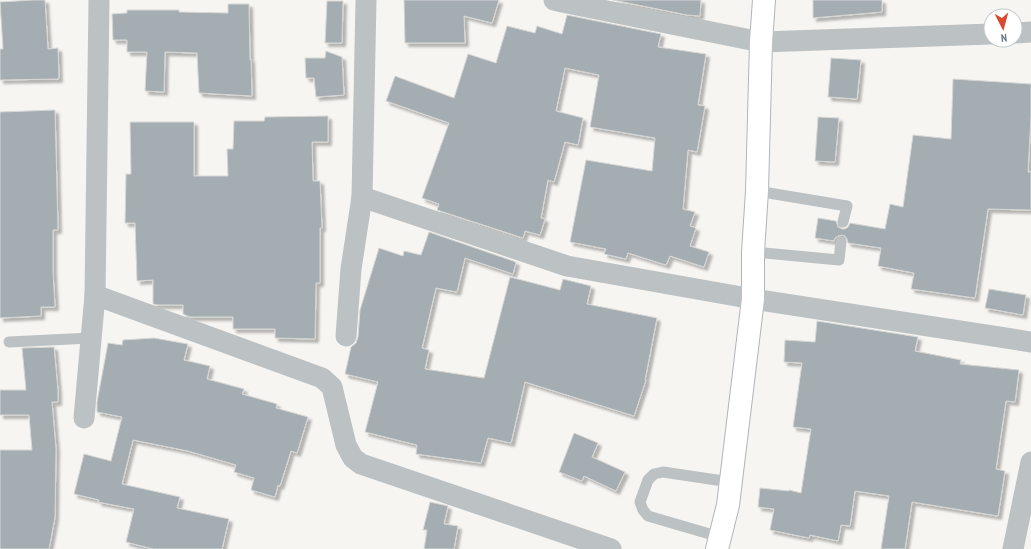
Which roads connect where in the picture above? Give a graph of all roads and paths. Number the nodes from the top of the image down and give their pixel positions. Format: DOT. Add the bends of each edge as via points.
graph roads {
  1 [pos="99,0"];
  2 [pos="366,0"];
  3 [pos="554,0"];
  4 [pos="764,0"];
  5 [pos="983,34"];
  6 [pos="761,42"];
  7 [pos="757,191"];
  8 [pos="362,196"];
  9 [pos="844,222"];
  10 [pos="841,242"];
  11 [pos="753,252"];
  12 [pos="95,295"];
  13 [pos="753,299"];
  14 [pos="346,336"];
  15 [pos="91,338"];
  16 [pos="9,342"];
  17 [pos="1031,342"];
  18 [pos="84,418"];
  19 [pos="1031,462"];
  20 [pos="730,482"];
  21 [pos="719,543"];
  22 [pos="611,549"];
  23 [pos="1013,549"];
  1 -- 12 [label="street"];
  2 -- 8 [label="street"];
  3 -- 6 [label="street"];
  4 -- 6 [label="main road"];
  5 -- 6 [label="street"];
  6 -- 7 [label="main road"];
  7 -- 9 [label="lane" via="846,206"];
  7 -- 11 [label="main road"];
  8 -- 13 [label="street" via="567,266"];
  8 -- 14 [label="street" via="351,269"];
  10 -- 11 [label="lane" via="839,260"];
  11 -- 13 [label="main road"];
  12 -- 15 [label="street"];
  12 -- 22 [label="street" via="322,378 332,386 346,445 353,458 360,464"];
  13 -- 17 [label="street"];
  13 -- 20 [label="main road"];
  15 -- 16 [label="lane"];
  15 -- 18 [label="street"];
  19 -- 23 [label="street"];
  20 -- 21 [label="main road" via="728,505"];
  20 -- 21 [label="lane" via="663,472 654,474 648,480 640,502 648,516"];
}
